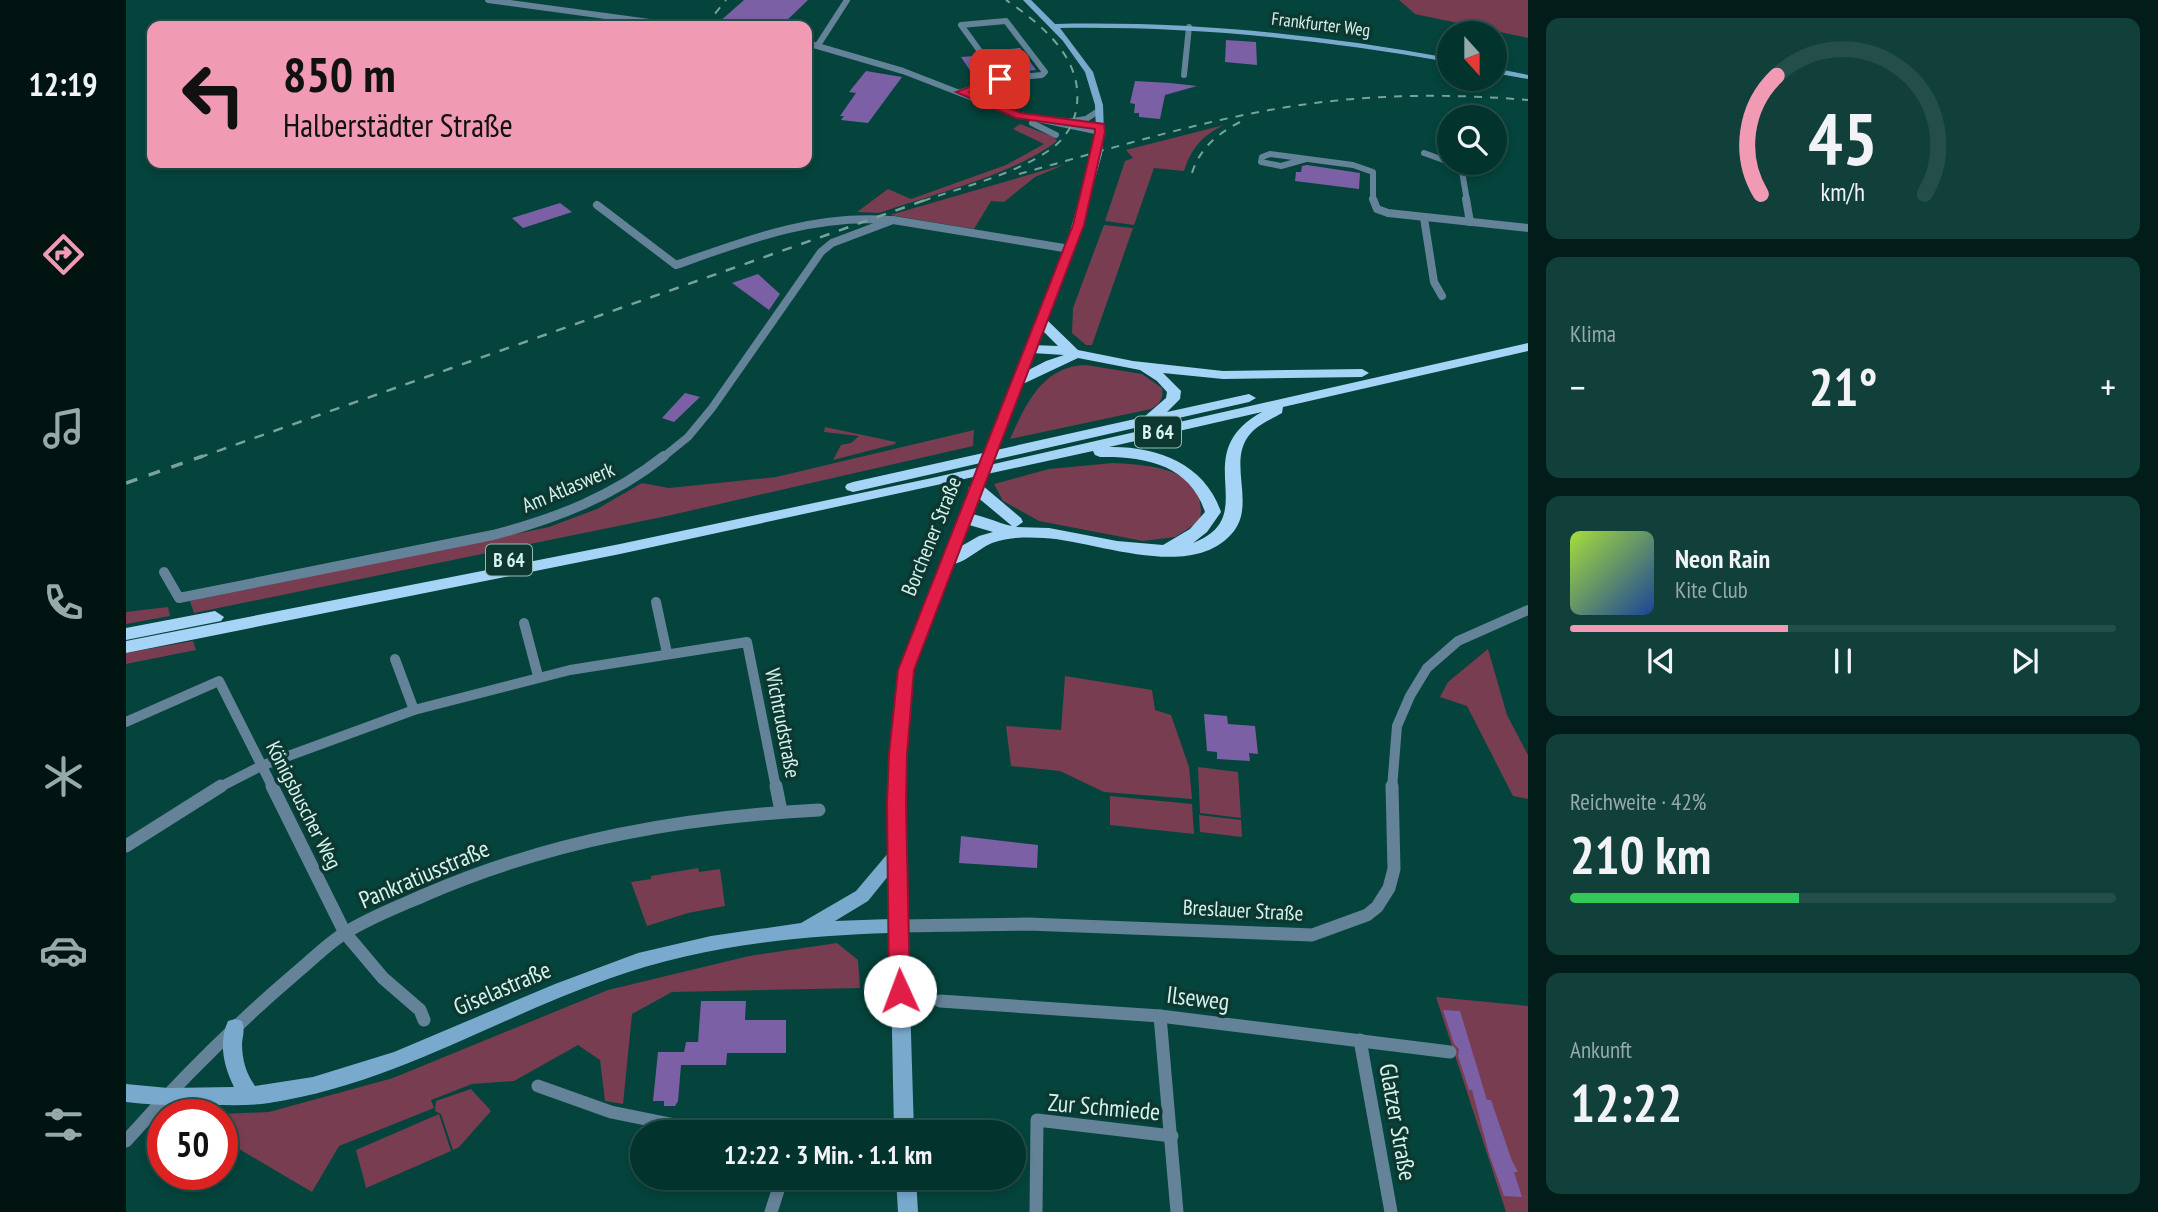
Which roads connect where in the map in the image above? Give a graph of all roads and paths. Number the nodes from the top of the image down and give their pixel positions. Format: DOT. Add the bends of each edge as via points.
graph roads {
  1 [pos="489,0"];
  2 [pos="847,0"];
  3 [pos="1027,0"];
  4 [pos="642,21"];
  5 [pos="1101,25"];
  6 [pos="1056,27"];
  7 [pos="1087,27"];
  8 [pos="1189,27"];
  9 [pos="1069,43"];
  10 [pos="812,44"];
  11 [pos="818,45"];
  12 [pos="1437,58"];
  13 [pos="1507,73"];
  14 [pos="1184,75"];
  15 [pos="1528,77"];
  16 [pos="1000,79"];
  17 [pos="961,92"];
  18 [pos="1100,110"];
  19 [pos="1031,119"];
  20 [pos="1066,122"];
  21 [pos="1100,129"];
  22 [pos="1056,135"];
  23 [pos="1424,153"];
  24 [pos="1437,158"];
  25 [pos="1306,159"];
  26 [pos="1463,175"];
  27 [pos="597,205"];
  28 [pos="1424,218"];
  29 [pos="893,220"];
  30 [pos="1470,222"];
  31 [pos="1528,228"];
  32 [pos="1070,249"];
  33 [pos="1442,296"];
  34 [pos="1042,323"];
  35 [pos="1528,335"];
  36 [pos="1528,347"];
  37 [pos="1032,349"];
  38 [pos="1073,355"];
  39 [pos="1133,365"];
  40 [pos="1362,373"];
  41 [pos="1020,380"];
  42 [pos="1293,401"];
  43 [pos="1148,421"];
  44 [pos="1026,455"];
  45 [pos="935,475"];
  46 [pos="976,488"];
  47 [pos="965,518"];
  48 [pos="1015,527"];
  49 [pos="1161,550"];
  50 [pos="950,560"];
  51 [pos="164,572"];
  52 [pos="656,602"];
  53 [pos="1528,610"];
  54 [pos="524,623"];
  55 [pos="126,634"];
  56 [pos="126,648"];
  57 [pos="667,653"];
  58 [pos="395,659"];
  59 [pos="538,676"];
  60 [pos="414,710"];
  61 [pos="126,722"];
  62 [pos="261,766"];
  63 [pos="819,810"];
  64 [pos="781,811"];
  65 [pos="126,846"];
  66 [pos="896,855"];
  67 [pos="900,926"];
  68 [pos="803,931"];
  69 [pos="345,933"];
  70 [pos="940,1002"];
  71 [pos="1160,1016"];
  72 [pos="424,1020"];
  73 [pos="234,1027"];
  74 [pos="1360,1040"];
  75 [pos="1450,1052"];
  76 [pos="538,1086"];
  77 [pos="126,1093"];
  78 [pos="250,1095"];
  79 [pos="166,1097"];
  80 [pos="650,1120"];
  81 [pos="904,1120"];
  82 [pos="1172,1136"];
  83 [pos="126,1141"];
  84 [pos="778,1190"];
  85 [pos="907,1190"];
  86 [pos="771,1212"];
  87 [pos="908,1212"];
  88 [pos="1037,1212"];
  89 [pos="1177,1212"];
  90 [pos="1391,1212"];
  1 -- 4 [label="street"];
  2 -- 11 [label="street"];
  3 -- 6 [label="main road, Borchener Straße"];
  5 -- 6 [label="main road, Frankfurter Weg"];
  5 -- 7 [label="main road, Frankfurter Weg"];
  5 -- 8 [label="main road, Frankfurter Weg"];
  6 -- 7 [label="main road, Frankfurter Weg"];
  6 -- 9 [label="main road, Borchener Straße"];
  7 -- 9 [label="main road"];
  8 -- 12 [label="main road, Frankfurter Weg" via="1334,41"];
  8 -- 14 [label="street"];
  9 -- 18 [label="main road, Borchener Straße" via="1089,72"];
  10 -- 11 [label="street"];
  11 -- 17 [label="street"];
  13 -- 15 [label="main road"];
  16 -- 16 [label="street" via="979,51 961,25 1006,21 1045,72"];
  16 -- 17 [label="street"];
  17 -- 19 [label="street"];
  18 -- 20 [label="street" via="1086,119"];
  18 -- 21 [label="main road, Borchener Straße"];
  19 -- 20 [label="street"];
  19 -- 21 [label="street"];
  19 -- 22 [label="street" via="1026,121"];
  20 -- 21 [label="street"];
  21 -- 32 [label="main road, Borchener Straße"];
  23 -- 24 [label="street"];
  25 -- 25 [label="street" via="1270,155 1261,162 1280,166"];
  25 -- 28 [label="street" via="1369,169 1377,209"];
  26 -- 30 [label="street"];
  27 -- 29 [label="street" via="676,265 795,224 856,217"];
  28 -- 30 [label="street"];
  28 -- 33 [label="street" via="1434,282"];
  29 -- 32 [label="street"];
  29 -- 51 [label="street, Am Atlaswerk" via="825,247 699,425 640,475 587,503 493,535 179,598"];
  30 -- 31 [label="street"];
  32 -- 34 [label="main road, Borchener Straße"];
  34 -- 37 [label="main road, Borchener Straße"];
  34 -- 38 [label="highway"];
  35 -- 40 [label="highway, B 64"];
  36 -- 42 [label="highway, B 64"];
  37 -- 38 [label="highway"];
  37 -- 41 [label="main road, Borchener Straße"];
  38 -- 39 [label="highway"];
  38 -- 41 [label="highway"];
  39 -- 40 [label="highway" via="1223,376"];
  39 -- 43 [label="highway" via="1162,378 1174,391 1173,398"];
  40 -- 43 [label="highway, B 64"];
  41 -- 46 [label="main road, Borchener Straße"];
  42 -- 44 [label="highway, B 64"];
  42 -- 49 [label="highway" via="1245,429 1234,447 1235,500 1224,532 1196,548"];
  43 -- 44 [label="highway, B 64"];
  44 -- 45 [label="highway, B 64"];
  44 -- 49 [label="highway" via="1114,451 1149,457 1184,471 1206,490 1213,512 1194,535"];
  45 -- 55 [label="highway, B 64"];
  45 -- 56 [label="highway, B 64" via="620,549"];
  46 -- 47 [label="main road, Borchener Straße"];
  46 -- 48 [label="highway"];
  47 -- 48 [label="highway"];
  47 -- 50 [label="main road, Borchener Straße"];
  48 -- 49 [label="highway"];
  48 -- 50 [label="highway"];
  50 -- 66 [label="main road, Borchener Straße" via="906,670"];
  52 -- 57 [label="street"];
  53 -- 67 [label="street, Breslauer Straße" via="1458,641 1427,668 1410,696 1397,726 1393,762 1394,869 1389,888 1367,915 1312,935 1028,923"];
  54 -- 59 [label="street"];
  57 -- 59 [label="street"];
  57 -- 64 [label="street, Wichtrudstraße" via="747,642"];
  58 -- 60 [label="street"];
  59 -- 60 [label="street"];
  60 -- 62 [label="street"];
  61 -- 62 [label="street, Königsbuscher Weg" via="219,681"];
  62 -- 65 [label="street"];
  62 -- 69 [label="street, Königsbuscher Weg"];
  63 -- 64 [label="street, Pankratiusstraße"];
  64 -- 69 [label="street, Pankratiusstraße" via="653,824 565,844 438,889"];
  66 -- 67 [label="main road, Borchener Straße"];
  66 -- 68 [label="main road" via="862,896"];
  67 -- 68 [label="main road, Giselastraße"];
  67 -- 81 [label="main road, Borchener Straße"];
  68 -- 78 [label="main road, Giselastraße" via="682,948 604,972 386,1063 320,1083"];
  69 -- 72 [label="street, Königsbuscher Weg" via="383,978 420,1010"];
  69 -- 73 [label="street, Pankratiusstraße"];
  70 -- 71 [label="street, Ilseweg"];
  71 -- 74 [label="street, Ilseweg"];
  71 -- 82 [label="street, Zur Schmiede"];
  73 -- 78 [label="main road" via="233,1063"];
  73 -- 79 [label="street, Pankratiusstraße"];
  74 -- 75 [label="street, Ilseweg"];
  74 -- 90 [label="street, Glatzer Straße"];
  76 -- 80 [label="street" via="611,1112"];
  77 -- 79 [label="main road, Giselastraße"];
  78 -- 79 [label="main road, Giselastraße"];
  79 -- 83 [label="street, Pankratiusstraße"];
  82 -- 88 [label="street, Zur Schmiede" via="1037,1120"];
  82 -- 89 [label="street, Zur Schmiede"];
  84 -- 86 [label="street"];
  85 -- 87 [label="main road"];
}
